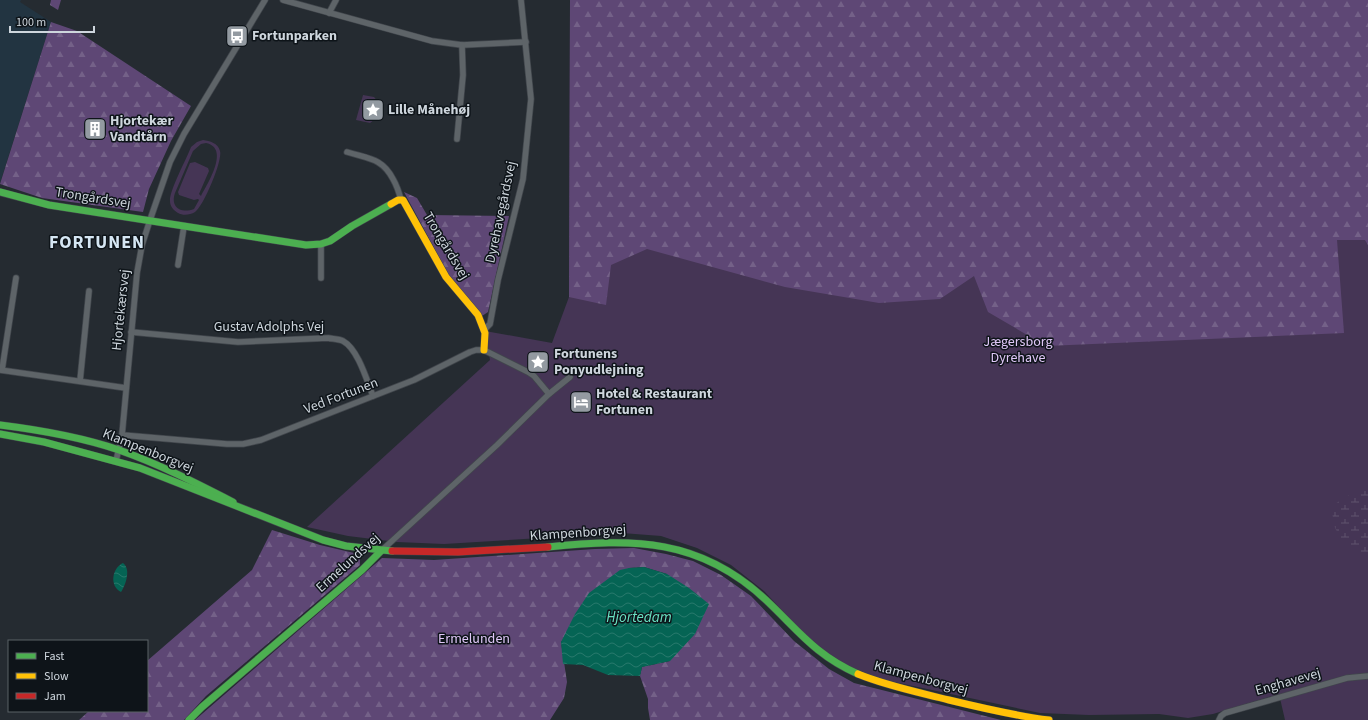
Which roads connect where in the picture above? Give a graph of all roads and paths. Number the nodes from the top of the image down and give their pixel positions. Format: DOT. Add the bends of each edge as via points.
graph roads {
  1 [pos="265,0"];
  2 [pos="283,0"];
  3 [pos="336,0"];
  4 [pos="521,0"];
  5 [pos="329,13"];
  6 [pos="526,42"];
  7 [pos="462,45"];
  8 [pos="457,139"];
  9 [pos="347,152"];
  10 [pos="0,192"];
  11 [pos="401,200"];
  12 [pos="150,220"];
  13 [pos="184,226"];
  14 [pos="321,244"];
  15 [pos="178,265"];
  16 [pos="16,278"];
  17 [pos="321,278"];
  18 [pos="89,291"];
  19 [pos="484,330"];
  20 [pos="131,332"];
  21 [pos="484,350"];
  22 [pos="1,370"];
  23 [pos="570,376"];
  24 [pos="80,381"];
  25 [pos="126,388"];
  26 [pos="549,394"];
  27 [pos="373,396"];
  28 [pos="0,425"];
  29 [pos="0,434"];
  30 [pos="122,435"];
  31 [pos="119,450"];
  32 [pos="116,461"];
  33 [pos="258,515"];
  34 [pos="381,551"];
  35 [pos="1368,676"];
  36 [pos="189,720"];
  37 [pos="1049,720"];
  38 [pos="1219,720"];
  1 -- 12 [label="street, Hjortekærsvej" via="184,134 170,162"];
  2 -- 5 [label="street"];
  3 -- 5 [label="street"];
  4 -- 6 [label="street, Dyrehavegårdsvej"];
  5 -- 7 [label="street" via="432,41"];
  6 -- 7 [label="street"];
  6 -- 19 [label="street, Dyrehavegårdsvej" via="531,99 523,179 490,324"];
  7 -- 8 [label="street" via="462,98"];
  9 -- 11 [label="street, Trongårdsvej" via="384,165 399,191"];
  10 -- 12 [label="street, Trongårdsvej" via="49,204"];
  11 -- 14 [label="street, Trongårdsvej"];
  11 -- 19 [label="street, Trongårdsvej" via="406,202 446,277 478,315"];
  12 -- 13 [label="street, Trongårdsvej"];
  12 -- 20 [label="street, Hjortekærsvej" via="137,273"];
  13 -- 14 [label="street, Trongårdsvej" via="306,245"];
  13 -- 15 [label="street"];
  14 -- 17 [label="street"];
  16 -- 22 [label="street"];
  18 -- 24 [label="street"];
  19 -- 21 [label="street, Trongårdsvej"];
  20 -- 25 [label="street, Hjortekærsvej"];
  20 -- 27 [label="street, Gustav Adolphs Vej" via="238,342 338,339 350,346 356,355"];
  21 -- 26 [label="street" via="531,374"];
  21 -- 27 [label="street, Ved Fortunen" via="470,352 414,380"];
  22 -- 24 [label="street"];
  23 -- 26 [label="street"];
  24 -- 25 [label="street"];
  25 -- 30 [label="street, Hjortekærsvej"];
  26 -- 34 [label="street, Ermelundsvej"];
  27 -- 30 [label="street, Ved Fortunen" via="261,440 243,444"];
  28 -- 31 [label="street, Klampenborgvej" via="54,434"];
  29 -- 32 [label="street, Klampenborgvej"];
  30 -- 31 [label="street, Hjortekærsvej"];
  31 -- 32 [label="street, Hjortekærsvej"];
  31 -- 33 [label="street, Klampenborgvej"];
  32 -- 33 [label="street, Klampenborgvej"];
  33 -- 34 [label="street, Klampenborgvej" via="300,532 343,545"];
  34 -- 36 [label="street, Ermelundsvej"];
  34 -- 37 [label="street, Klampenborgvej" via="450,553 599,542 628,542 670,547 715,564 735,576 766,600 798,634 820,652 862,676 883,684 1011,715"];
  35 -- 38 [label="street, Enghavevej" via="1341,680 1225,713"];
}
